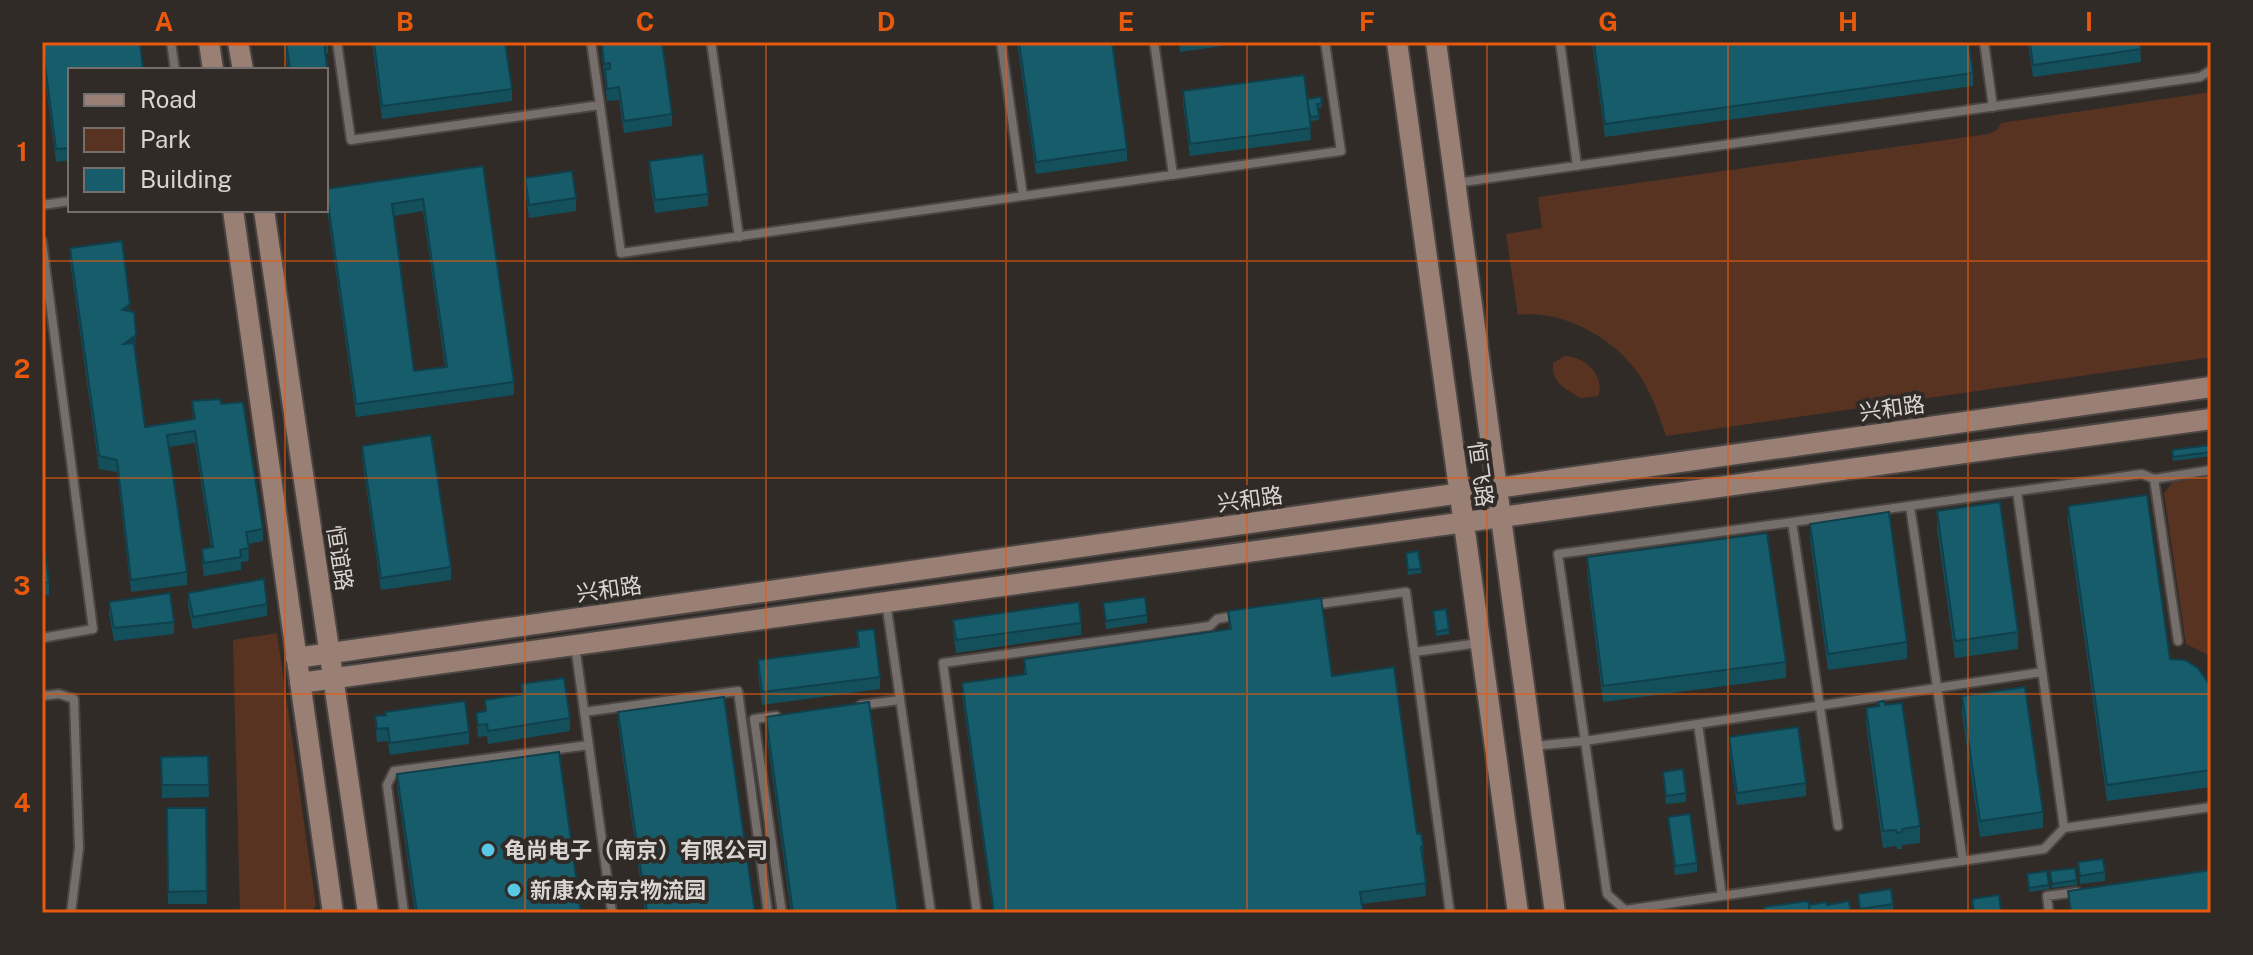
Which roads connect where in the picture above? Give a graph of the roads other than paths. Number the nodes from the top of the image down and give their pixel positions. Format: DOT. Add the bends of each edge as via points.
graph roads {
  1 [pos="171,42"];
  2 [pos="209,42"];
  3 [pos="238,42"];
  4 [pos="337,42"];
  5 [pos="591,42"];
  6 [pos="711,42"];
  7 [pos="1001,42"];
  8 [pos="1154,42"];
  9 [pos="1325,42"];
  10 [pos="1397,42"];
  11 [pos="1436,42"];
  12 [pos="1560,42"];
  13 [pos="1984,42"];
  14 [pos="175,68"];
  15 [pos="213,68"];
  16 [pos="243,68"];
  17 [pos="2211,70"];
  18 [pos="600,105"];
  19 [pos="1993,107"];
  20 [pos="1577,166"];
  21 [pos="1173,175"];
  22 [pos="1456,183"];
  23 [pos="1023,196"];
  24 [pos="68,201"];
  25 [pos="42,205"];
  26 [pos="233,212"];
  27 [pos="264,212"];
  28 [pos="739,237"];
  29 [pos="42,241"];
  30 [pos="2211,387"];
  31 [pos="2211,419"];
  32 [pos="2211,470"];
  33 [pos="2154,479"];
  34 [pos="1498,489"];
  35 [pos="2017,491"];
  36 [pos="1459,494"];
  37 [pos="1910,506"];
  38 [pos="1502,515"];
  39 [pos="1463,522"];
  40 [pos="1792,522"];
  41 [pos="886,601"];
  42 [pos="1295,608"];
  43 [pos="1248,614"];
  44 [pos="42,638"];
  45 [pos="2178,641"];
  46 [pos="1480,643"];
  47 [pos="575,645"];
  48 [pos="330,652"];
  49 [pos="1414,652"];
  50 [pos="296,658"];
  51 [pos="2042,672"];
  52 [pos="334,678"];
  53 [pos="300,683"];
  54 [pos="1936,688"];
  55 [pos="42,696"];
  56 [pos="900,700"];
  57 [pos="856,705"];
  58 [pos="1820,706"];
  59 [pos="584,712"];
  60 [pos="783,715"];
  61 [pos="1698,724"];
  62 [pos="1585,741"];
  63 [pos="589,745"];
  64 [pos="1533,746"];
  65 [pos="2211,807"];
  66 [pos="1838,826"];
  67 [pos="2064,828"];
  68 [pos="1963,861"];
  69 [pos="2092,890"];
  70 [pos="1722,896"];
  71 [pos="71,913"];
  72 [pos="333,913"];
  73 [pos="368,913"];
  74 [pos="404,913"];
  75 [pos="612,913"];
  76 [pos="768,913"];
  77 [pos="782,913"];
  78 [pos="931,913"];
  79 [pos="977,913"];
  80 [pos="1450,913"];
  81 [pos="1518,913"];
  82 [pos="1555,913"];
  83 [pos="2049,913"];
  1 -- 14 [label="lane"];
  2 -- 15 [label="main road"];
  3 -- 16 [label="main road"];
  4 -- 18 [label="lane" via="351,140"];
  5 -- 18 [label="lane"];
  6 -- 28 [label="lane"];
  7 -- 23 [label="lane"];
  8 -- 21 [label="lane"];
  9 -- 21 [label="lane" via="1341,151"];
  10 -- 36 [label="main road, 恒飞路"];
  11 -- 22 [label="main road, 恒飞路"];
  12 -- 20 [label="lane"];
  13 -- 19 [label="lane"];
  17 -- 19 [label="lane" via="2200,77"];
  18 -- 28 [label="lane" via="621,253"];
  19 -- 20 [label="lane"];
  20 -- 22 [label="lane"];
  21 -- 23 [label="lane"];
  22 -- 34 [label="main road, 恒飞路"];
  23 -- 28 [label="lane"];
  24 -- 25 [label="lane"];
  26 -- 50 [label="main road"];
  27 -- 48 [label="main road, 恒谊路"];
  29 -- 44 [label="lane" via="93,629"];
  30 -- 34 [label="main road, 兴和路"];
  31 -- 38 [label="main road"];
  32 -- 33 [label="lane"];
  33 -- 35 [label="lane" via="2142,474"];
  33 -- 45 [label="lane"];
  34 -- 36 [label="main road, 兴和路"];
  34 -- 38 [label="main road, 恒飞路"];
  35 -- 37 [label="lane"];
  35 -- 51 [label="lane"];
  36 -- 39 [label="main road, 恒飞路"];
  36 -- 48 [label="main road, 兴和路"];
  37 -- 40 [label="lane"];
  37 -- 54 [label="lane"];
  38 -- 39 [label="main road"];
  38 -- 64 [label="main road, 恒飞路"];
  39 -- 41 [label="main road"];
  39 -- 46 [label="main road, 恒飞路"];
  40 -- 58 [label="lane"];
  40 -- 62 [label="lane" via="1558,554"];
  41 -- 47 [label="main road"];
  41 -- 56 [label="lane"];
  42 -- 49 [label="lane" via="1406,592"];
  43 -- 79 [label="lane" via="1217,619 1210,626 943,663"];
  46 -- 49 [label="lane"];
  46 -- 81 [label="main road, 恒飞路"];
  47 -- 52 [label="main road"];
  47 -- 59 [label="lane"];
  48 -- 50 [label="main road, 兴和路"];
  48 -- 52 [label="main road, 恒谊路"];
  49 -- 80 [label="lane"];
  50 -- 53 [label="main road"];
  51 -- 54 [label="lane"];
  51 -- 67 [label="lane"];
  52 -- 53 [label="main road"];
  52 -- 73 [label="main road, 恒谊路"];
  53 -- 72 [label="main road"];
  54 -- 58 [label="lane"];
  54 -- 68 [label="lane"];
  55 -- 71 [label="lane" via="74,699 79,848"];
  56 -- 57 [label="lane"];
  56 -- 78 [label="lane"];
  58 -- 61 [label="lane"];
  58 -- 66 [label="lane"];
  59 -- 63 [label="lane"];
  59 -- 76 [label="lane" via="738,691"];
  60 -- 77 [label="lane" via="754,719"];
  61 -- 62 [label="lane"];
  61 -- 70 [label="lane"];
  62 -- 64 [label="lane"];
  62 -- 70 [label="lane" via="1607,894 1625,910"];
  63 -- 74 [label="lane" via="394,771 387,785"];
  63 -- 75 [label="lane"];
  64 -- 82 [label="main road, 恒飞路"];
  65 -- 67 [label="lane"];
  67 -- 68 [label="lane" via="2044,849"];
  68 -- 70 [label="lane"];
  69 -- 83 [label="lane" via="2047,896"];
}
